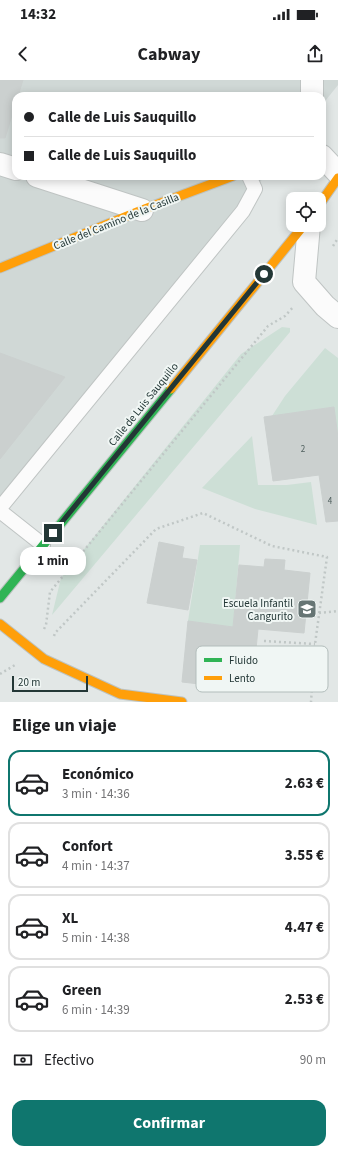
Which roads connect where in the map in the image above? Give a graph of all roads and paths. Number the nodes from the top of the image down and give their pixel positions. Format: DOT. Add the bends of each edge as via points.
graph roads {
  1 [pos="312,80"];
  2 [pos="312,92"];
  3 [pos="326,160"];
  4 [pos="0,164"];
  5 [pos="12,168"];
  6 [pos="338,172"];
  7 [pos="338,178"];
  8 [pos="49,180"];
  9 [pos="222,180"];
  10 [pos="251,180"];
  11 [pos="326,195"];
  12 [pos="142,210"];
  13 [pos="298,232"];
  14 [pos="308,232"];
  15 [pos="338,238"];
  16 [pos="332,250"];
  17 [pos="0,268"];
  18 [pos="309,287"];
  19 [pos="338,317"];
  20 [pos="0,509"];
  21 [pos="43,545"];
  22 [pos="0,598"];
  23 [pos="338,611"];
  24 [pos="320,613"];
  25 [pos="0,624"];
  26 [pos="264,641"];
  27 [pos="315,644"];
  28 [pos="30,648"];
  29 [pos="44,659"];
  30 [pos="0,674"];
  31 [pos="312,692"];
  32 [pos="120,698"];
  33 [pos="182,702"];
  34 [pos="311,702"];
  1 -- 2 [label="street"];
  3 -- 6 [label="street"];
  4 -- 5 [label="street"];
  7 -- 11 [label="main road"];
  8 -- 12 [label="street"];
  9 -- 12 [label="main road, Calle del Camino de la Casilla"];
  10 -- 20 [label="lane" via="255,189 243,211"];
  12 -- 17 [label="main road, Calle del Camino de la Casilla"];
  13 -- 21 [label="main road, Calle de Luis Sauquillo"];
  14 -- 18 [label="street" via="304,282"];
  15 -- 16 [label="path"];
  18 -- 19 [label="street"];
  18 -- 28 [label="path" via="285,316 268,326 50,592 46,625"];
  20 -- 21 [label="lane"];
  21 -- 22 [label="main road, Calle de Luis Sauquillo"];
  23 -- 24 [label="path"];
  24 -- 27 [label="path"];
  24 -- 29 [label="path" via="327,557 272,546 203,513 156,529 55,633"];
  25 -- 28 [label="main road"];
  26 -- 27 [label="path"];
  28 -- 29 [label="main road"];
  28 -- 30 [label="path" via="21,661"];
  29 -- 32 [label="main road"];
  31 -- 34 [label="path"];
  32 -- 33 [label="main road"];
}
